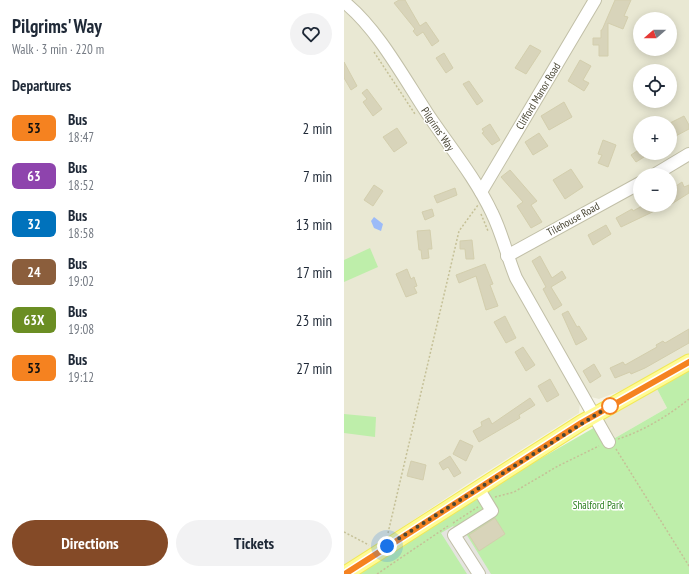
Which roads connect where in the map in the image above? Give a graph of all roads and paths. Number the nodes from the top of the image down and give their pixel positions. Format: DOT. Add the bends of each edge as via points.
graph roads {
  1 [pos="595,0"];
  2 [pos="344,1"];
  3 [pos="689,154"];
  4 [pos="666,168"];
  5 [pos="633,187"];
  6 [pos="484,197"];
  7 [pos="507,256"];
  8 [pos="689,362"];
  9 [pos="689,399"];
  10 [pos="595,415"];
  11 [pos="609,442"];
  12 [pos="478,488"];
  13 [pos="486,502"];
  14 [pos="344,532"];
  15 [pos="387,538"];
  16 [pos="376,554"];
  17 [pos="689,566"];
  18 [pos="345,574"];
  19 [pos="377,574"];
  20 [pos="479,574"];
  1 -- 6 [label="street, Clifford Manor Road"];
  2 -- 6 [label="street, Pilgrims' Way" via="366,23"];
  3 -- 4 [label="street"];
  5 -- 7 [label="street, Tilehouse Road"];
  6 -- 7 [label="street, Pilgrims' Way" via="498,226"];
  6 -- 15 [label="path" via="459,231"];
  7 -- 10 [label="street, Pilgrims' Way" via="529,302"];
  8 -- 10 [label="main road"];
  9 -- 11 [label="path" via="634,433"];
  10 -- 11 [label="street, Pilgrims' Way"];
  10 -- 12 [label="main road"];
  11 -- 13 [label="path" via="558,466 514,492"];
  11 -- 17 [label="path" via="618,451"];
  12 -- 13 [label="street"];
  12 -- 16 [label="main road"];
  13 -- 19 [label="path"];
  13 -- 20 [label="street" via="492,511 454,535"];
  14 -- 16 [label="path" via="373,548"];
  16 -- 18 [label="main road"];
}
